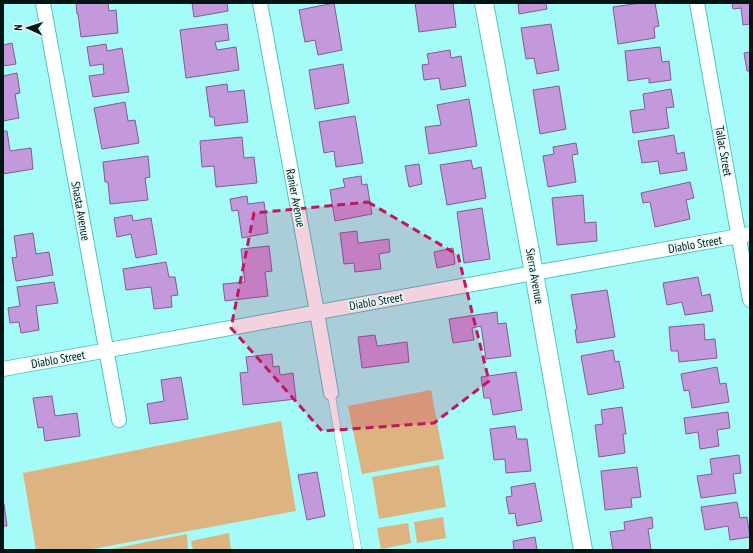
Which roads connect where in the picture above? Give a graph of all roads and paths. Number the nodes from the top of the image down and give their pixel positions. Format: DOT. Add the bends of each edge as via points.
graph roads {
  1 [pos="43,3"];
  2 [pos="260,3"];
  3 [pos="484,3"];
  4 [pos="697,3"];
  5 [pos="744,235"];
  6 [pos="534,273"];
  7 [pos="750,300"];
  8 [pos="317,312"];
  9 [pos="107,350"];
  10 [pos="3,369"];
  11 [pos="331,393"];
  12 [pos="119,420"];
  13 [pos="358,550"];
  14 [pos="583,550"];
  1 -- 9 [label="street, Shasta Avenue"];
  2 -- 8 [label="street, Ranier Avenue"];
  3 -- 6 [label="street, Sierra Avenue"];
  4 -- 5 [label="street, Tallac Street"];
  5 -- 6 [label="street, Diablo Street"];
  5 -- 7 [label="street, Tallac Street"];
  6 -- 8 [label="street, Diablo Street"];
  6 -- 14 [label="street, Sierra Avenue"];
  8 -- 9 [label="street, Diablo Street"];
  8 -- 11 [label="street, Ranier Avenue"];
  9 -- 10 [label="street, Diablo Street"];
  9 -- 12 [label="street, Shasta Avenue"];
  11 -- 13 [label="lane"];
}
